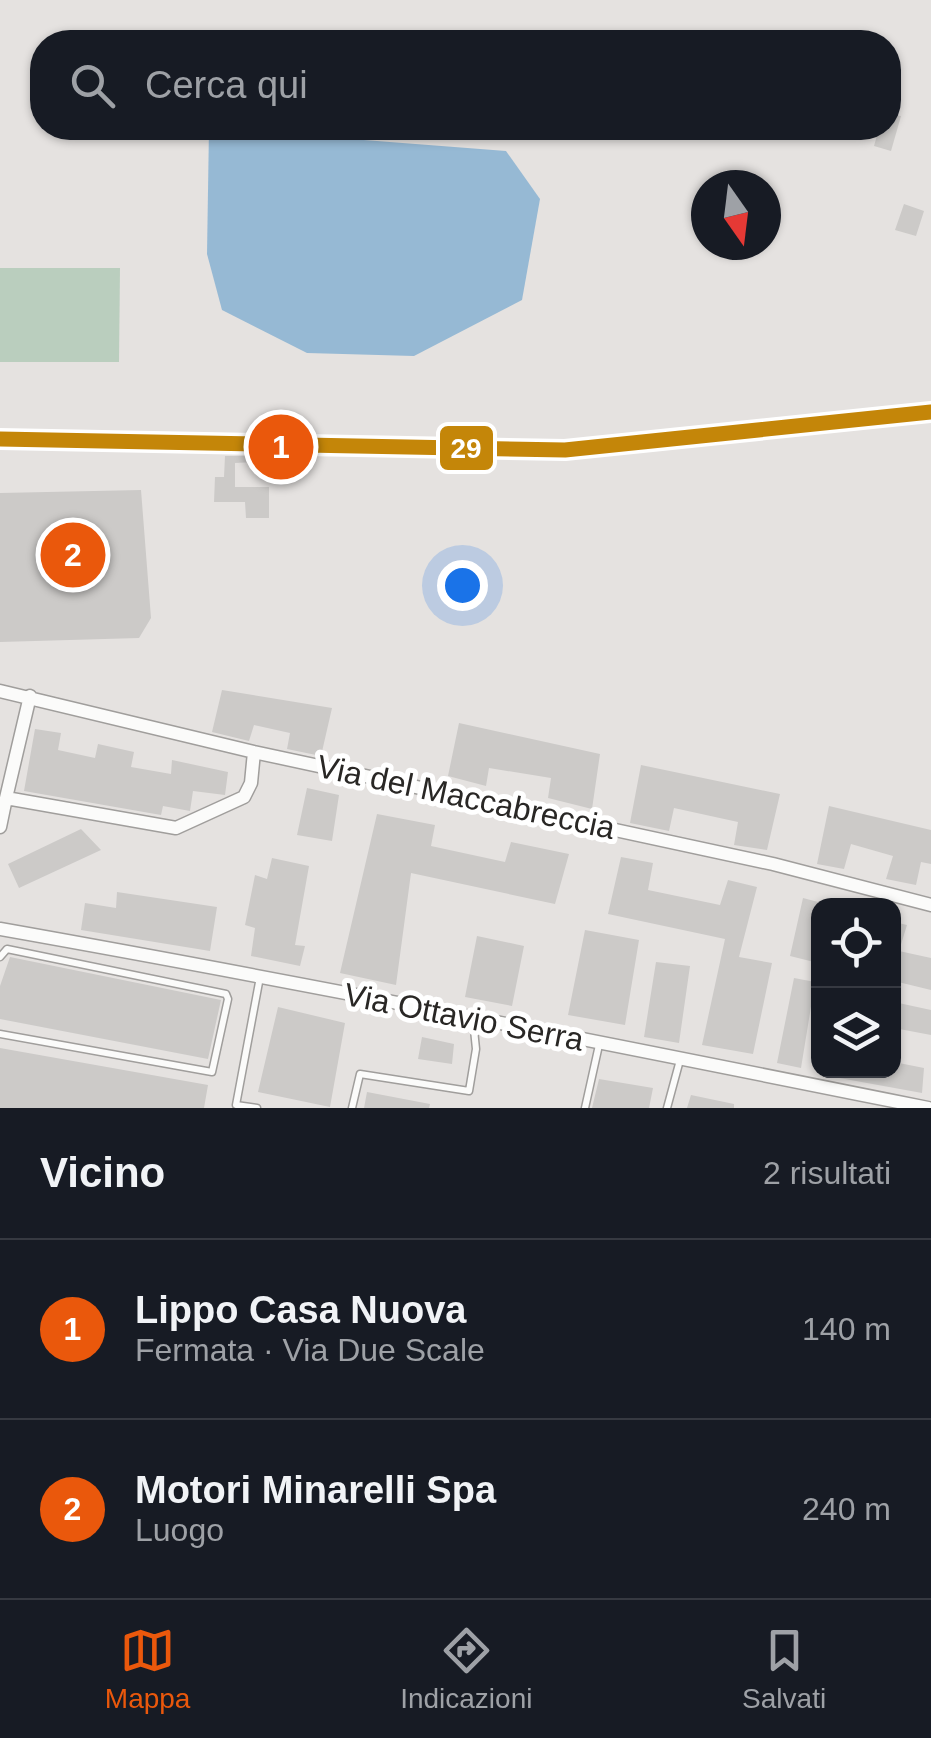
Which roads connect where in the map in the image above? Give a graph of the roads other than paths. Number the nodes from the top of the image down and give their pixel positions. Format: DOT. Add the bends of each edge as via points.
graph roads {
  1 [pos="931,412"];
  2 [pos="0,440"];
  3 [pos="0,690"];
  4 [pos="30,696"];
  5 [pos="254,752"];
  6 [pos="6,798"];
  7 [pos="0,826"];
  8 [pos="931,905"];
  9 [pos="0,929"];
  10 [pos="0,958"];
  11 [pos="260,976"];
  12 [pos="473,1020"];
  13 [pos="0,1034"];
  14 [pos="600,1043"];
  15 [pos="680,1058"];
  16 [pos="257,1108"];
  17 [pos="352,1108"];
  18 [pos="585,1108"];
  19 [pos="668,1108"];
  20 [pos="928,1108"];
  1 -- 2 [label="street" via="565,450"];
  3 -- 4 [label="street, Via del Maccabreccia"];
  4 -- 5 [label="street, Via del Maccabreccia"];
  4 -- 6 [label="street"];
  5 -- 6 [label="street" via="244,797 176,828"];
  5 -- 8 [label="street, Via del Maccabreccia" via="773,864"];
  6 -- 7 [label="street"];
  9 -- 11 [label="street, Via Ottavio Serra"];
  10 -- 13 [label="lane" via="7,949 228,999 212,1072"];
  11 -- 12 [label="street, Via Ottavio Serra"];
  11 -- 16 [label="lane" via="236,1105"];
  12 -- 14 [label="street, Via Ottavio Serra"];
  12 -- 17 [label="lane" via="469,1091 360,1074"];
  14 -- 15 [label="street, Via Ottavio Serra"];
  14 -- 18 [label="lane"];
  15 -- 19 [label="lane"];
  15 -- 20 [label="street, Via Ottavio Serra"];
}
